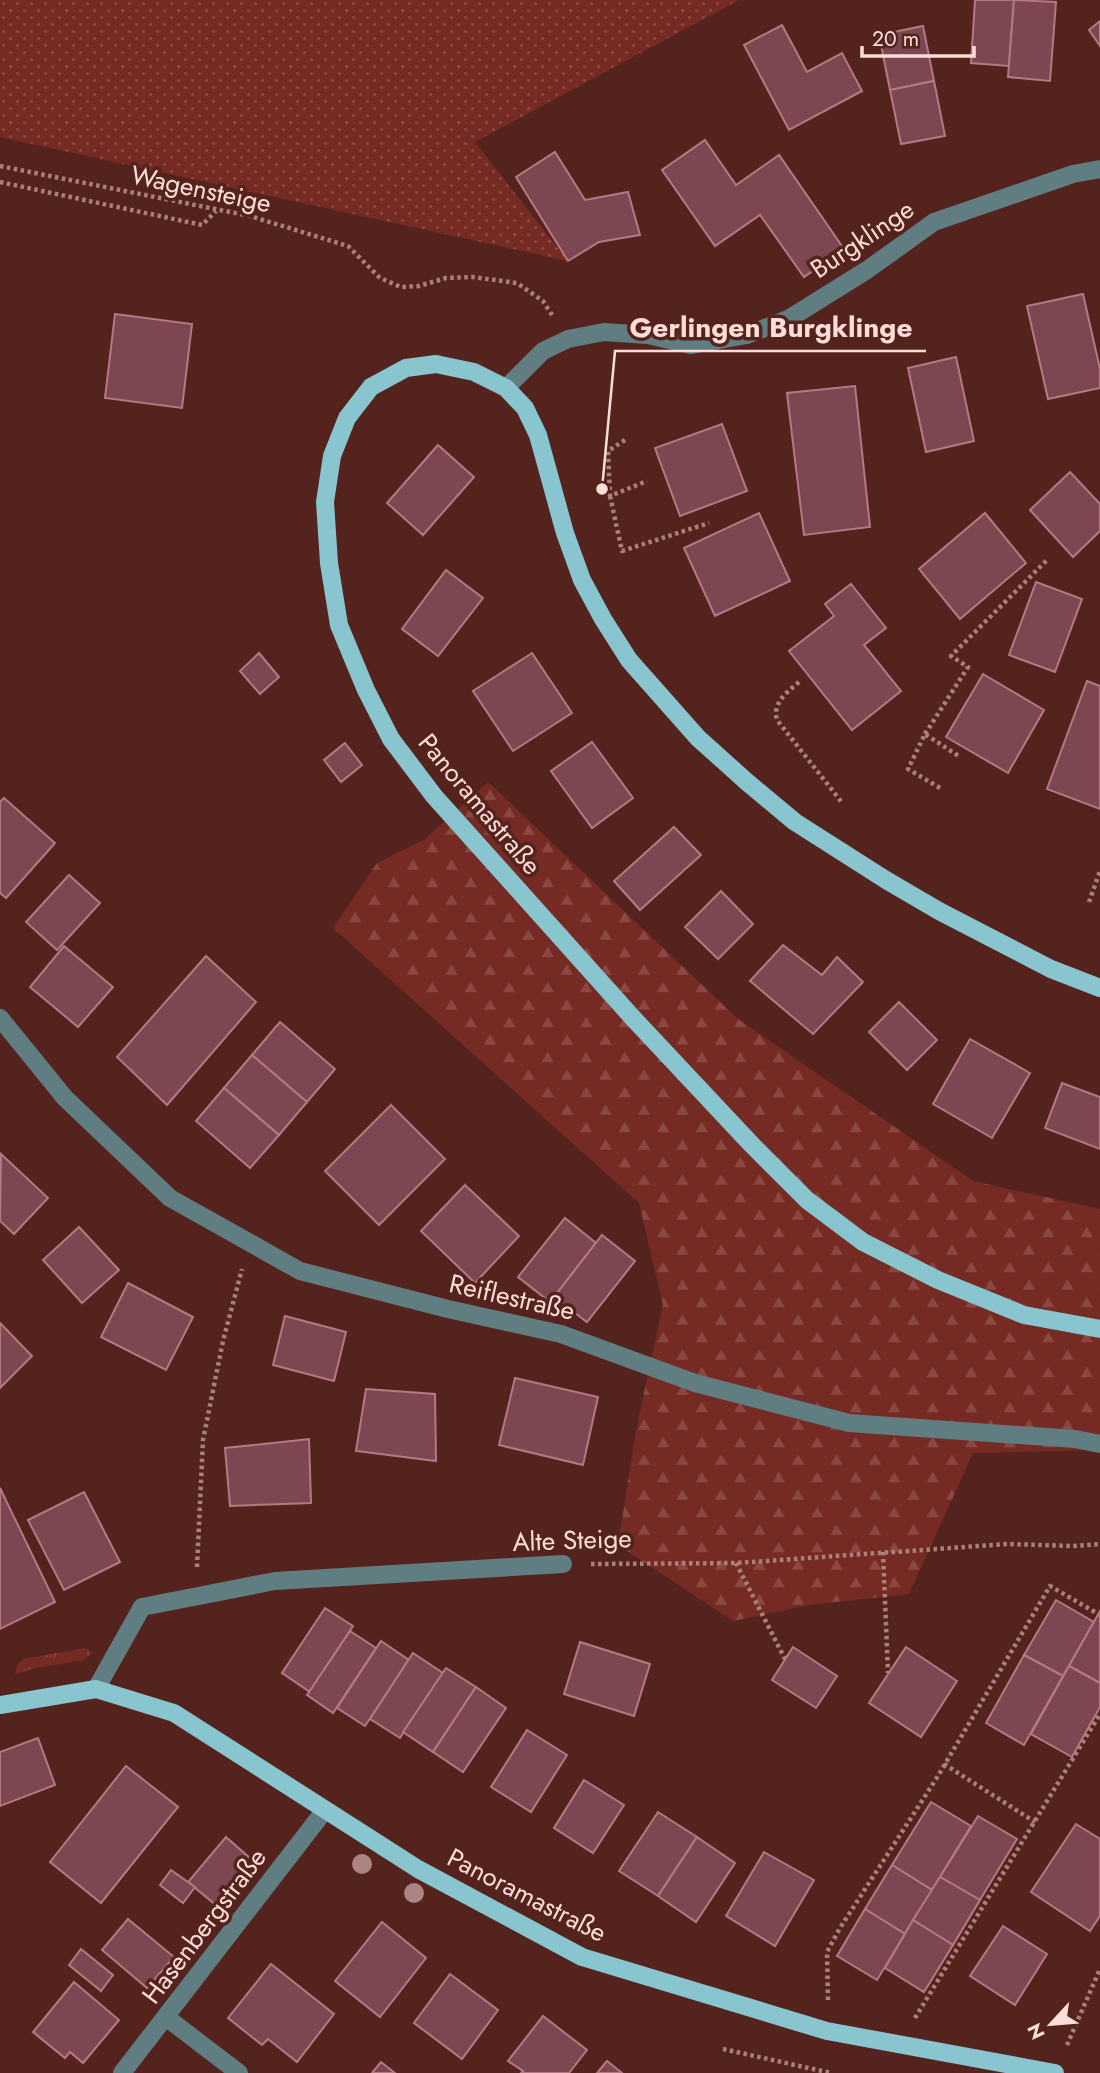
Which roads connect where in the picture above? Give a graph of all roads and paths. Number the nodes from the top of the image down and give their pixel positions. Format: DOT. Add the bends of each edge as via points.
graph roads {
  1 [pos="0,166"];
  2 [pos="1100,169"];
  3 [pos="0,182"];
  4 [pos="217,210"];
  5 [pos="568,339"];
  6 [pos="506,388"];
  7 [pos="625,440"];
  8 [pos="647,481"];
  9 [pos="610,496"];
  10 [pos="709,523"];
  11 [pos="1047,560"];
  12 [pos="799,682"];
  13 [pos="925,734"];
  14 [pos="960,757"];
  15 [pos="940,788"];
  16 [pos="843,804"];
  17 [pos="1100,871"];
  18 [pos="1088,902"];
  19 [pos="1100,988"];
  20 [pos="0,1018"];
  21 [pos="250,1242"];
  22 [pos="1100,1329"];
  23 [pos="1100,1444"];
  24 [pos="1100,1544"];
  25 [pos="883,1552"];
  26 [pos="736,1563"];
  27 [pos="563,1564"];
  28 [pos="195,1596"];
  29 [pos="1100,1615"];
  30 [pos="785,1659"];
  31 [pos="888,1673"];
  32 [pos="96,1689"];
  33 [pos="0,1705"];
  34 [pos="1100,1714"];
  35 [pos="944,1764"];
  36 [pos="325,1810"];
  37 [pos="1035,1822"];
  38 [pos="1100,1969"];
  39 [pos="828,2000"];
  40 [pos="167,2018"];
  41 [pos="915,2018"];
  42 [pos="1067,2045"];
  43 [pos="723,2049"];
  44 [pos="122,2073"];
  45 [pos="239,2073"];
  46 [pos="831,2073"];
  47 [pos="1055,2073"];
  1 -- 4 [label="path, Wagensteige"];
  2 -- 5 [label="street, Burgklinge" via="934,222 867,271 790,318 747,335 691,345 648,335 604,332"];
  3 -- 4 [label="path" via="202,225"];
  4 -- 5 [label="path, Wagensteige" via="348,246 380,278 401,287 473,277 517,284 543,301"];
  5 -- 6 [label="street, Burgklinge" via="543,351"];
  6 -- 19 [label="main road, Panoramastraße" via="525,408 538,435 565,533 603,619 629,660 698,738 795,822 886,880 1051,969"];
  6 -- 22 [label="main road, Panoramastraße" via="474,372 436,364 406,368 371,387 347,418 332,456 325,502 339,625 391,739 434,796 632,1017 807,1200 863,1242 938,1280 1024,1315"];
  7 -- 9 [label="path" via="608,452"];
  8 -- 9 [label="path"];
  9 -- 10 [label="path" via="622,551"];
  11 -- 13 [label="path" via="951,656 968,667"];
  12 -- 16 [label="path" via="778,704 777,720"];
  13 -- 14 [label="path"];
  13 -- 15 [label="path" via="908,769"];
  17 -- 18 [label="path"];
  20 -- 21 [label="street, Reiflestraße" via="65,1098 170,1198"];
  21 -- 23 [label="street, Reiflestraße" via="300,1271 561,1334 695,1382 849,1423"];
  21 -- 28 [label="path" via="203,1440"];
  24 -- 25 [label="path, Alte Steige"];
  25 -- 26 [label="path, Alte Steige"];
  25 -- 31 [label="path"];
  26 -- 27 [label="path, Alte Steige"];
  26 -- 30 [label="path"];
  27 -- 28 [label="street, Alte Steige" via="275,1581"];
  28 -- 32 [label="street, Alte Steige" via="142,1607"];
  29 -- 35 [label="path" via="1050,1586"];
  32 -- 33 [label="main road"];
  32 -- 36 [label="main road, Panoramastraße" via="174,1713"];
  34 -- 37 [label="path"];
  35 -- 37 [label="path"];
  35 -- 39 [label="path" via="827,1952"];
  36 -- 40 [label="street, Hasenbergstraße"];
  36 -- 47 [label="main road, Panoramastraße" via="418,1869 582,1957 827,2031"];
  37 -- 41 [label="path"];
  38 -- 42 [label="path"];
  40 -- 44 [label="street, Hasenbergstraße"];
  40 -- 45 [label="street"];
  43 -- 46 [label="path"];
}
